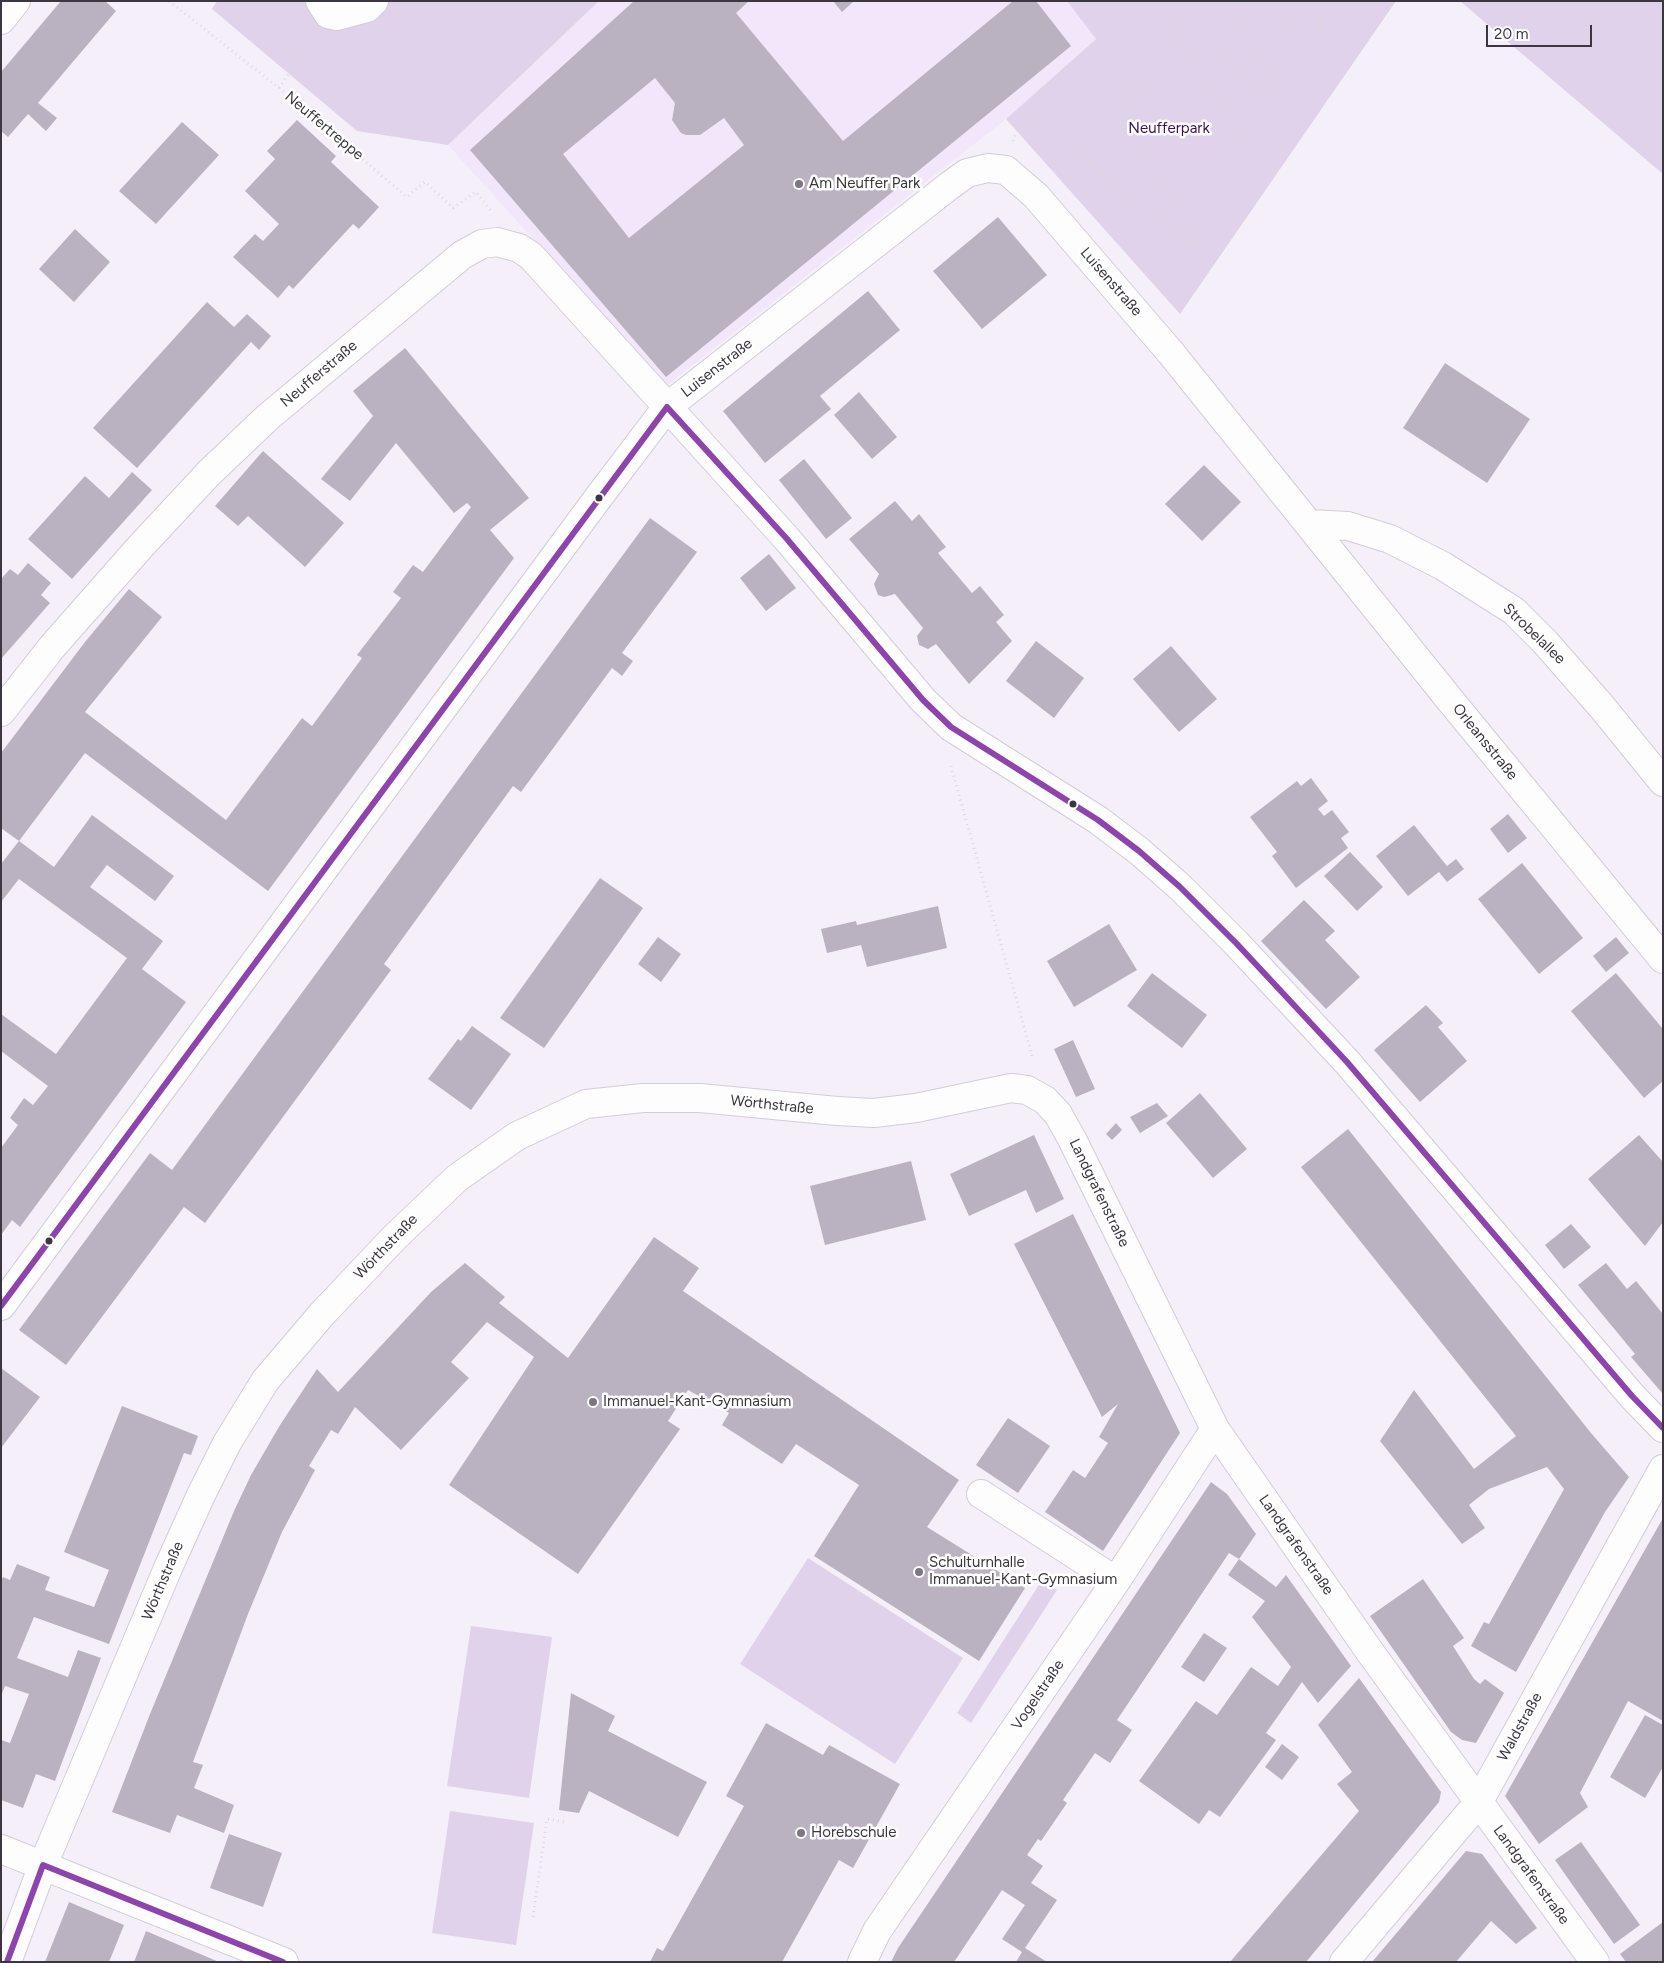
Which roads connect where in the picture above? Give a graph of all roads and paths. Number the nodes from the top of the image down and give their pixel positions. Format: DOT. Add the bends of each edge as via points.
graph roads {
  1 [pos="16,1"];
  2 [pos="169,1"];
  3 [pos="374,1"];
  4 [pos="1225,1"];
  5 [pos="1258,1"];
  6 [pos="1312,1"];
  7 [pos="324,8"];
  8 [pos="1,20"];
  9 [pos="279,88"];
  10 [pos="1036,118"];
  11 [pos="476,192"];
  12 [pos="667,407"];
  13 [pos="1309,524"];
  14 [pos="1,712"];
  15 [pos="951,726"];
  16 [pos="1663,782"];
  17 [pos="1663,959"];
  18 [pos="1045,1100"];
  19 [pos="1,1306"];
  20 [pos="1663,1428"];
  21 [pos="1216,1429"];
  22 [pos="1663,1469"];
  23 [pos="981,1494"];
  24 [pos="1116,1581"];
  25 [pos="1478,1803"];
  26 [pos="564,1822"];
  27 [pos="1,1849"];
  28 [pos="43,1865"];
  29 [pos="533,1917"];
  30 [pos="254,1956"];
  31 [pos="7,1962"];
  32 [pos="284,1962"];
  33 [pos="862,1962"];
  34 [pos="1344,1962"];
  35 [pos="1595,1962"];
  1 -- 8 [label="street"];
  2 -- 9 [label="path, Neuffertreppe"];
  3 -- 7 [label="street" via="367,8 337,16"];
  4 -- 10 [label="path" via="1278,88 1266,94 1178,20 1170,26 1242,137 1228,146 1134,80 1120,86 1159,172 1198,239 1189,246"];
  5 -- 6 [label="path" via="1315,40 1323,29"];
  7 -- 9 [label="path"];
  9 -- 11 [label="path, Neuffertreppe" via="407,197 425,182 453,208"];
  12 -- 13 [label="street, Luisenstraße" via="948,186 967,173 988,168 1006,170 1036,196 1171,353"];
  12 -- 14 [label="street, Neufferstraße" via="530,256 519,248 497,242 482,244 462,255 340,356 209,473 52,647"];
  12 -- 15 [label="street, Neufferstraße" via="787,539 923,700"];
  12 -- 19 [label="street, Luisenstraße"];
  13 -- 16 [label="street, Strobelallee" via="1348,526 1390,540 1442,566 1514,612 1596,699"];
  13 -- 17 [label="street, Orleansstraße"];
  15 -- 18 [label="path" via="949,757"];
  15 -- 20 [label="street, Neufferstraße" via="1098,820 1180,887 1347,1062 1632,1396"];
  18 -- 21 [label="street, Landgrafenstraße" via="1058,1114 1072,1139"];
  18 -- 28 [label="street, Wörthstraße" via="1027,1090 1010,1088 916,1108 874,1112 700,1098 606,1100 586,1104 545,1121 474,1164 415,1217 322,1314 265,1381 246,1410 197,1504"];
  21 -- 24 [label="street, Vogelstraße"];
  21 -- 25 [label="street, Landgrafenstraße"];
  22 -- 25 [label="street, Waldstraße"];
  23 -- 24 [label="street"];
  24 -- 33 [label="street, Vogelstraße" via="877,1931"];
  25 -- 34 [label="street, Waldstraße"];
  25 -- 35 [label="street, Landgrafenstraße"];
  26 -- 29 [label="path" via="547,1819"];
  27 -- 28 [label="street"];
  28 -- 30 [label="street"];
  28 -- 31 [label="street, Wörthstraße"];
  30 -- 32 [label="street"];
}
